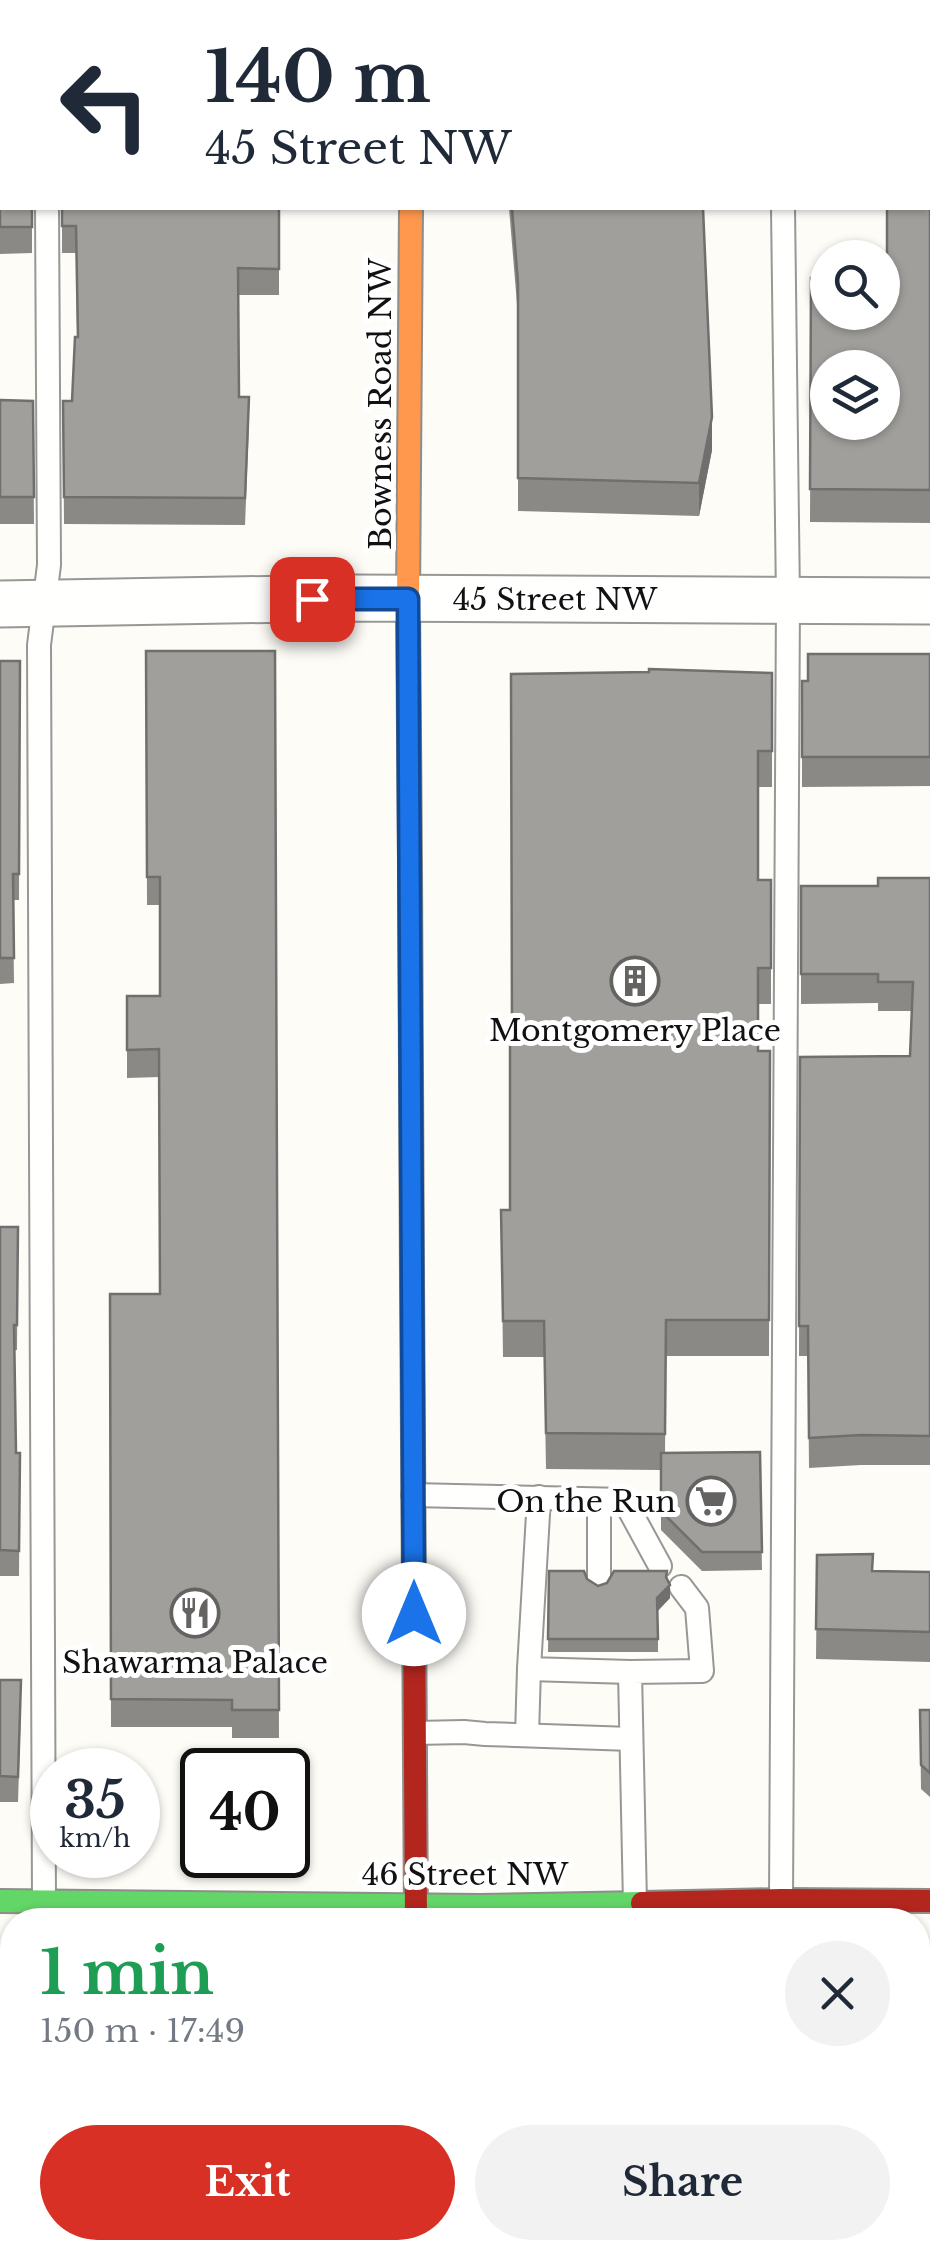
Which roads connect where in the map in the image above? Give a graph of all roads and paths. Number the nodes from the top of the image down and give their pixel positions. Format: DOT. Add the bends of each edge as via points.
graph roads {
  1 [pos="46,210"];
  2 [pos="411,210"];
  3 [pos="784,210"];
  4 [pos="408,599"];
  5 [pos="788,600"];
  6 [pos="930,601"];
  7 [pos="21,604"];
  8 [pos="413,1495"];
  9 [pos="538,1497"];
  10 [pos="598,1500"];
  11 [pos="660,1566"];
  12 [pos="598,1584"];
  13 [pos="681,1587"];
  14 [pos="529,1669"];
  15 [pos="630,1672"];
  16 [pos="416,1733"];
  17 [pos="527,1735"];
  18 [pos="631,1740"];
  19 [pos="0,1901"];
  20 [pos="930,1901"];
  21 [pos="635,1903"];
  22 [pos="34,1908"];
  23 [pos="44,1908"];
  24 [pos="416,1908"];
  25 [pos="459,1908"];
  26 [pos="739,1908"];
  27 [pos="781,1908"];
  28 [pos="814,1908"];
  1 -- 7 [label="lane" via="48,565"];
  2 -- 4 [label="street, Bowness Road NW"];
  3 -- 5 [label="lane"];
  4 -- 5 [label="street, 45 Street NW"];
  4 -- 7 [label="street, 45 Street NW"];
  4 -- 8 [label="street, Bowness Road NW"];
  5 -- 6 [label="street, 45 Street NW"];
  5 -- 27 [label="lane"];
  7 -- 23 [label="lane" via="39,645"];
  8 -- 9 [label="lane"];
  8 -- 16 [label="street, Bowness Road NW"];
  9 -- 10 [label="lane"];
  9 -- 14 [label="lane"];
  10 -- 11 [label="lane" via="624,1500"];
  10 -- 12 [label="lane"];
  13 -- 15 [label="lane" via="697,1608 702,1671"];
  14 -- 15 [label="lane" via="600,1661"];
  14 -- 17 [label="lane"];
  15 -- 18 [label="lane"];
  16 -- 17 [label="lane"];
  16 -- 24 [label="street, Bowness Road NW"];
  17 -- 18 [label="lane"];
  18 -- 21 [label="lane"];
  19 -- 22 [label="street, 46 Street NW"];
  20 -- 28 [label="street, 46 Street NW"];
  21 -- 25 [label="street, 46 Street NW"];
  21 -- 26 [label="street, 46 Street NW"];
}
